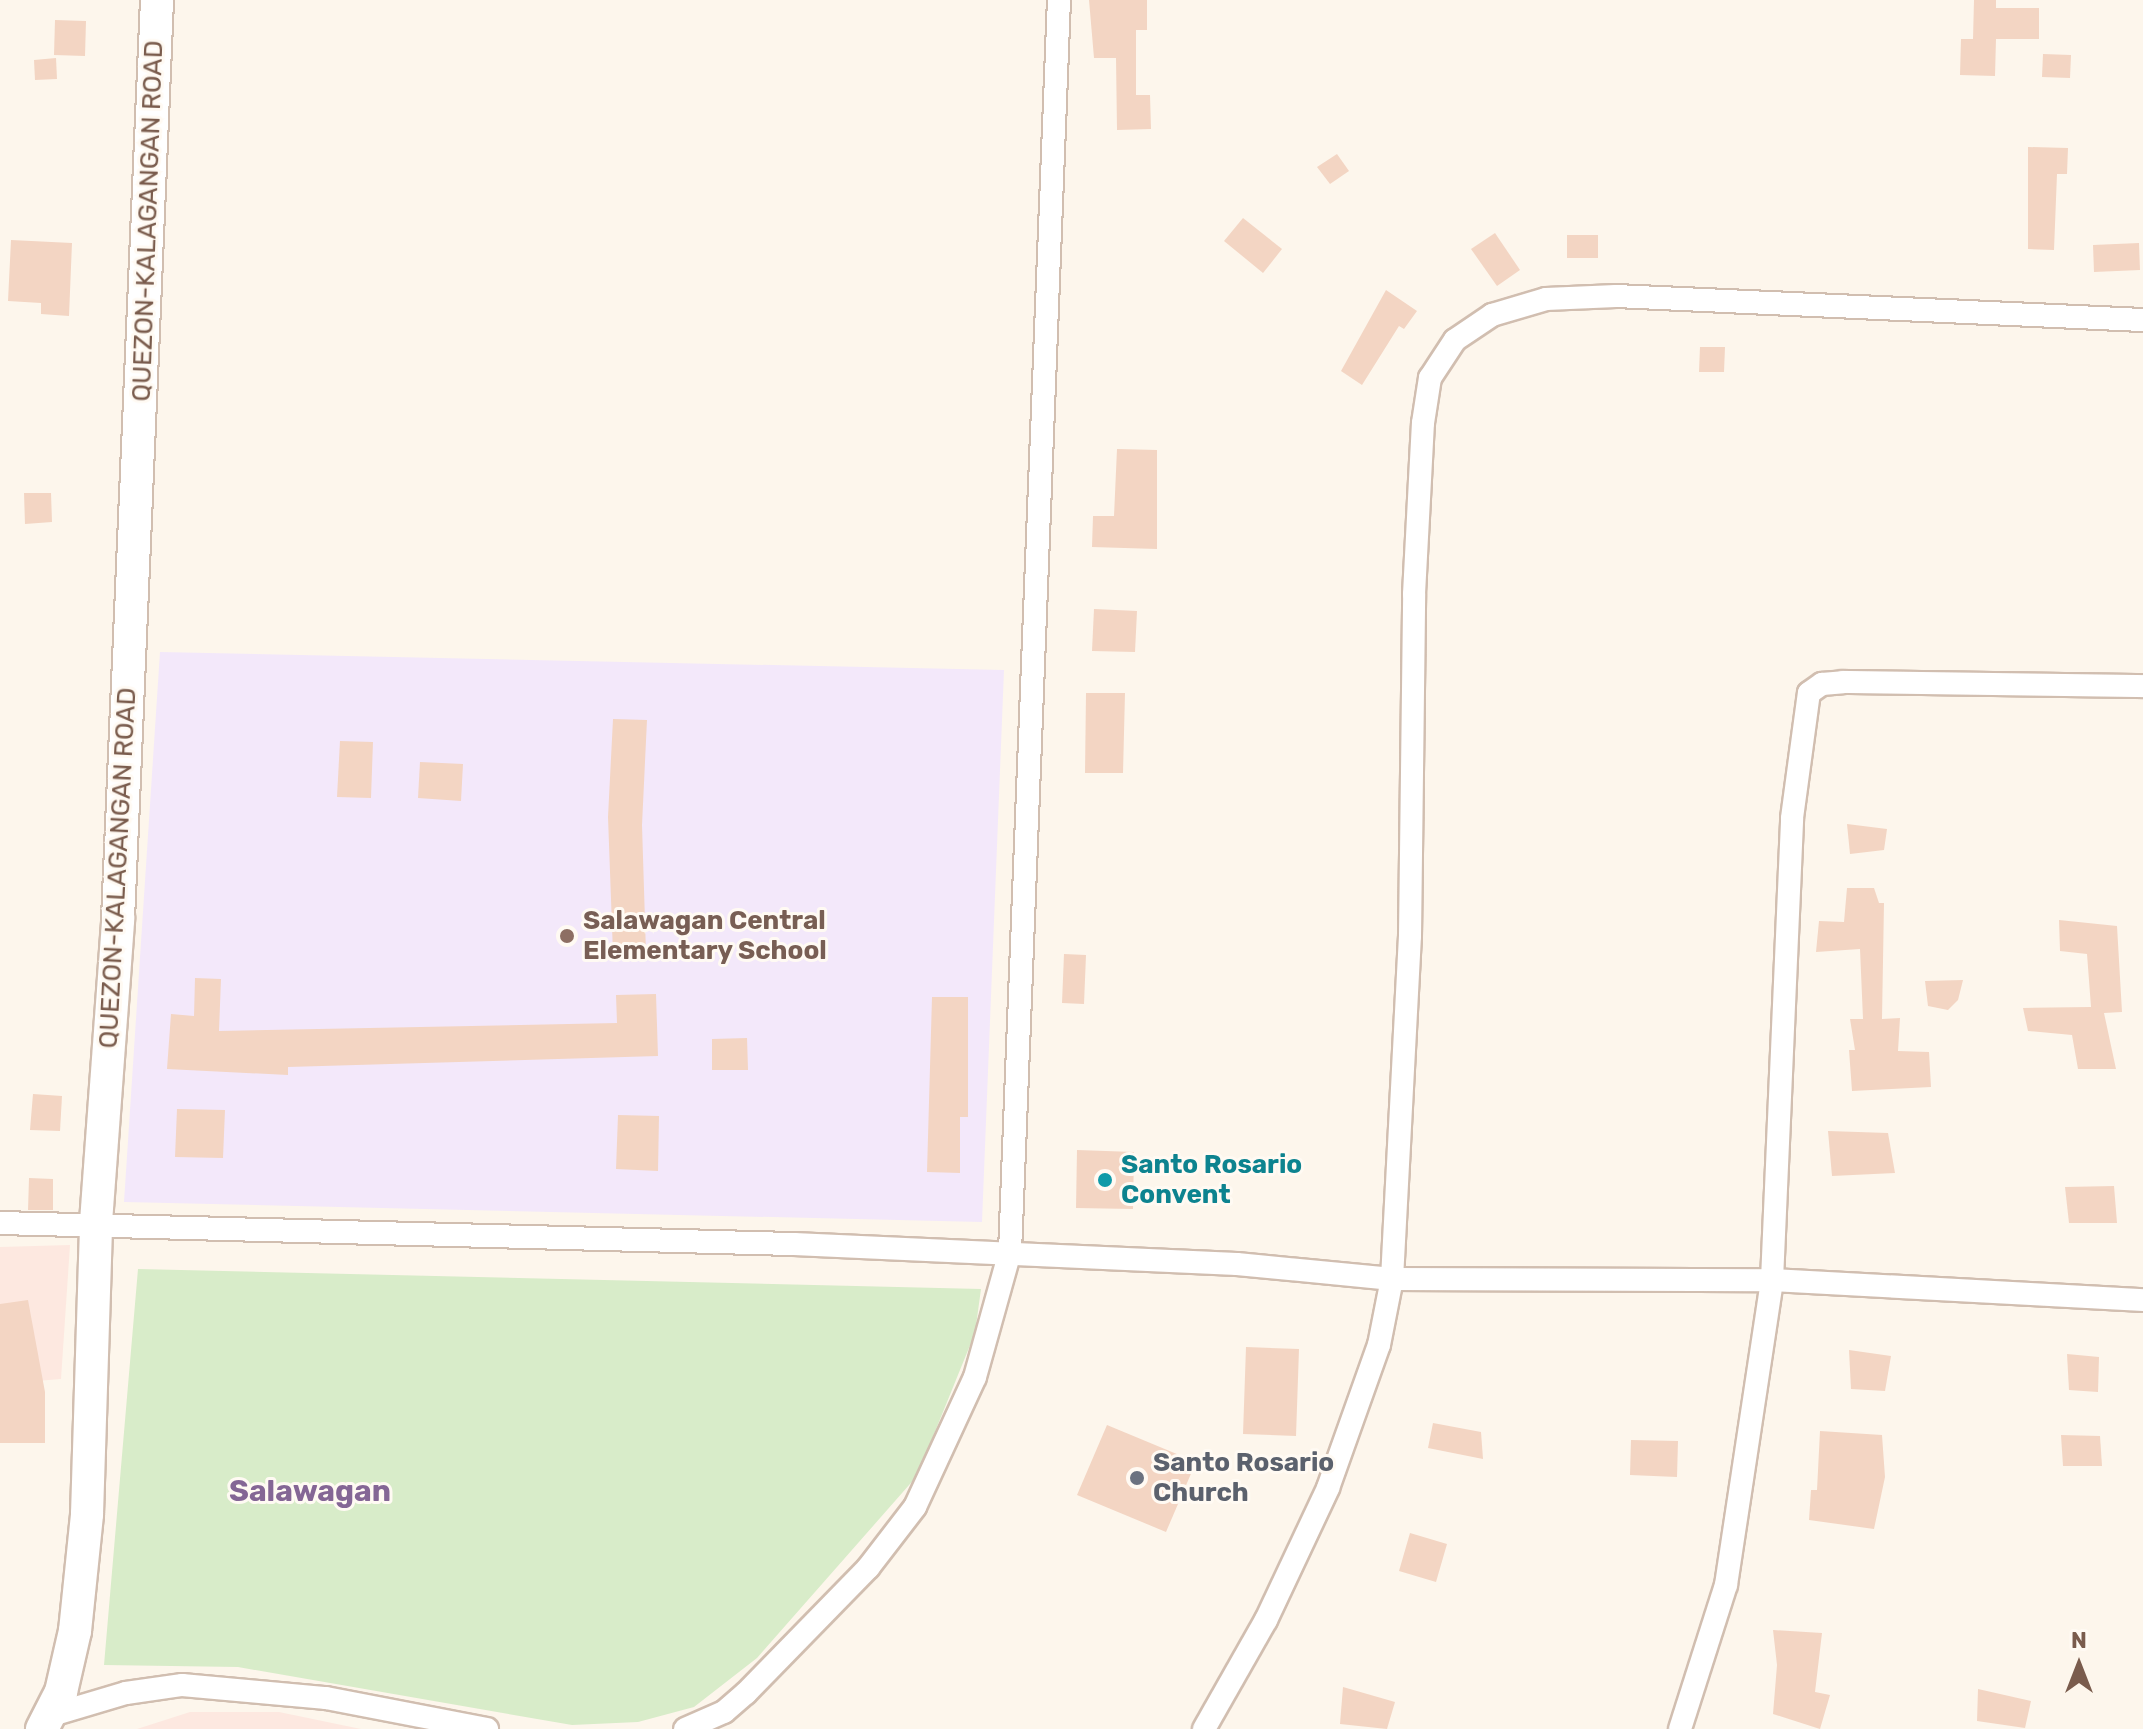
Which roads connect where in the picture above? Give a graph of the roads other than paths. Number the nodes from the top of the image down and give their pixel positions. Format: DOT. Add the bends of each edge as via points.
graph roads {
  1 [pos="157,0"];
  2 [pos="1059,0"];
  3 [pos="2143,320"];
  4 [pos="2143,686"];
  5 [pos="96,1222"];
  6 [pos="0,1223"];
  7 [pos="1010,1252"];
  8 [pos="1392,1279"];
  9 [pos="1772,1280"];
  10 [pos="2143,1300"];
  11 [pos="47,1722"];
  12 [pos="487,1729"];
  13 [pos="685,1729"];
  14 [pos="1204,1729"];
  15 [pos="1680,1729"];
  1 -- 5 [label="main road, QUEZON-KALAGANGAN ROAD" via="120,873"];
  2 -- 7 [label="street"];
  3 -- 8 [label="street" via="1616,296 1546,299 1492,315 1455,340 1430,378 1423,423 1414,594 1410,936"];
  4 -- 9 [label="street" via="1843,682 1822,684 1809,693 1792,818"];
  5 -- 6 [label="street"];
  5 -- 7 [label="street"];
  5 -- 11 [label="main road, QUEZON-KALAGANGAN ROAD" via="87,1514 75,1631"];
  7 -- 8 [label="street"];
  7 -- 13 [label="street" via="975,1377 915,1507 868,1568 746,1693 724,1712"];
  8 -- 9 [label="street"];
  8 -- 14 [label="street" via="1379,1345 1328,1488 1266,1620"];
  9 -- 10 [label="street"];
  9 -- 15 [label="street" via="1726,1585"];
  11 -- 12 [label="street" via="126,1693 182,1685 326,1698"];
}
